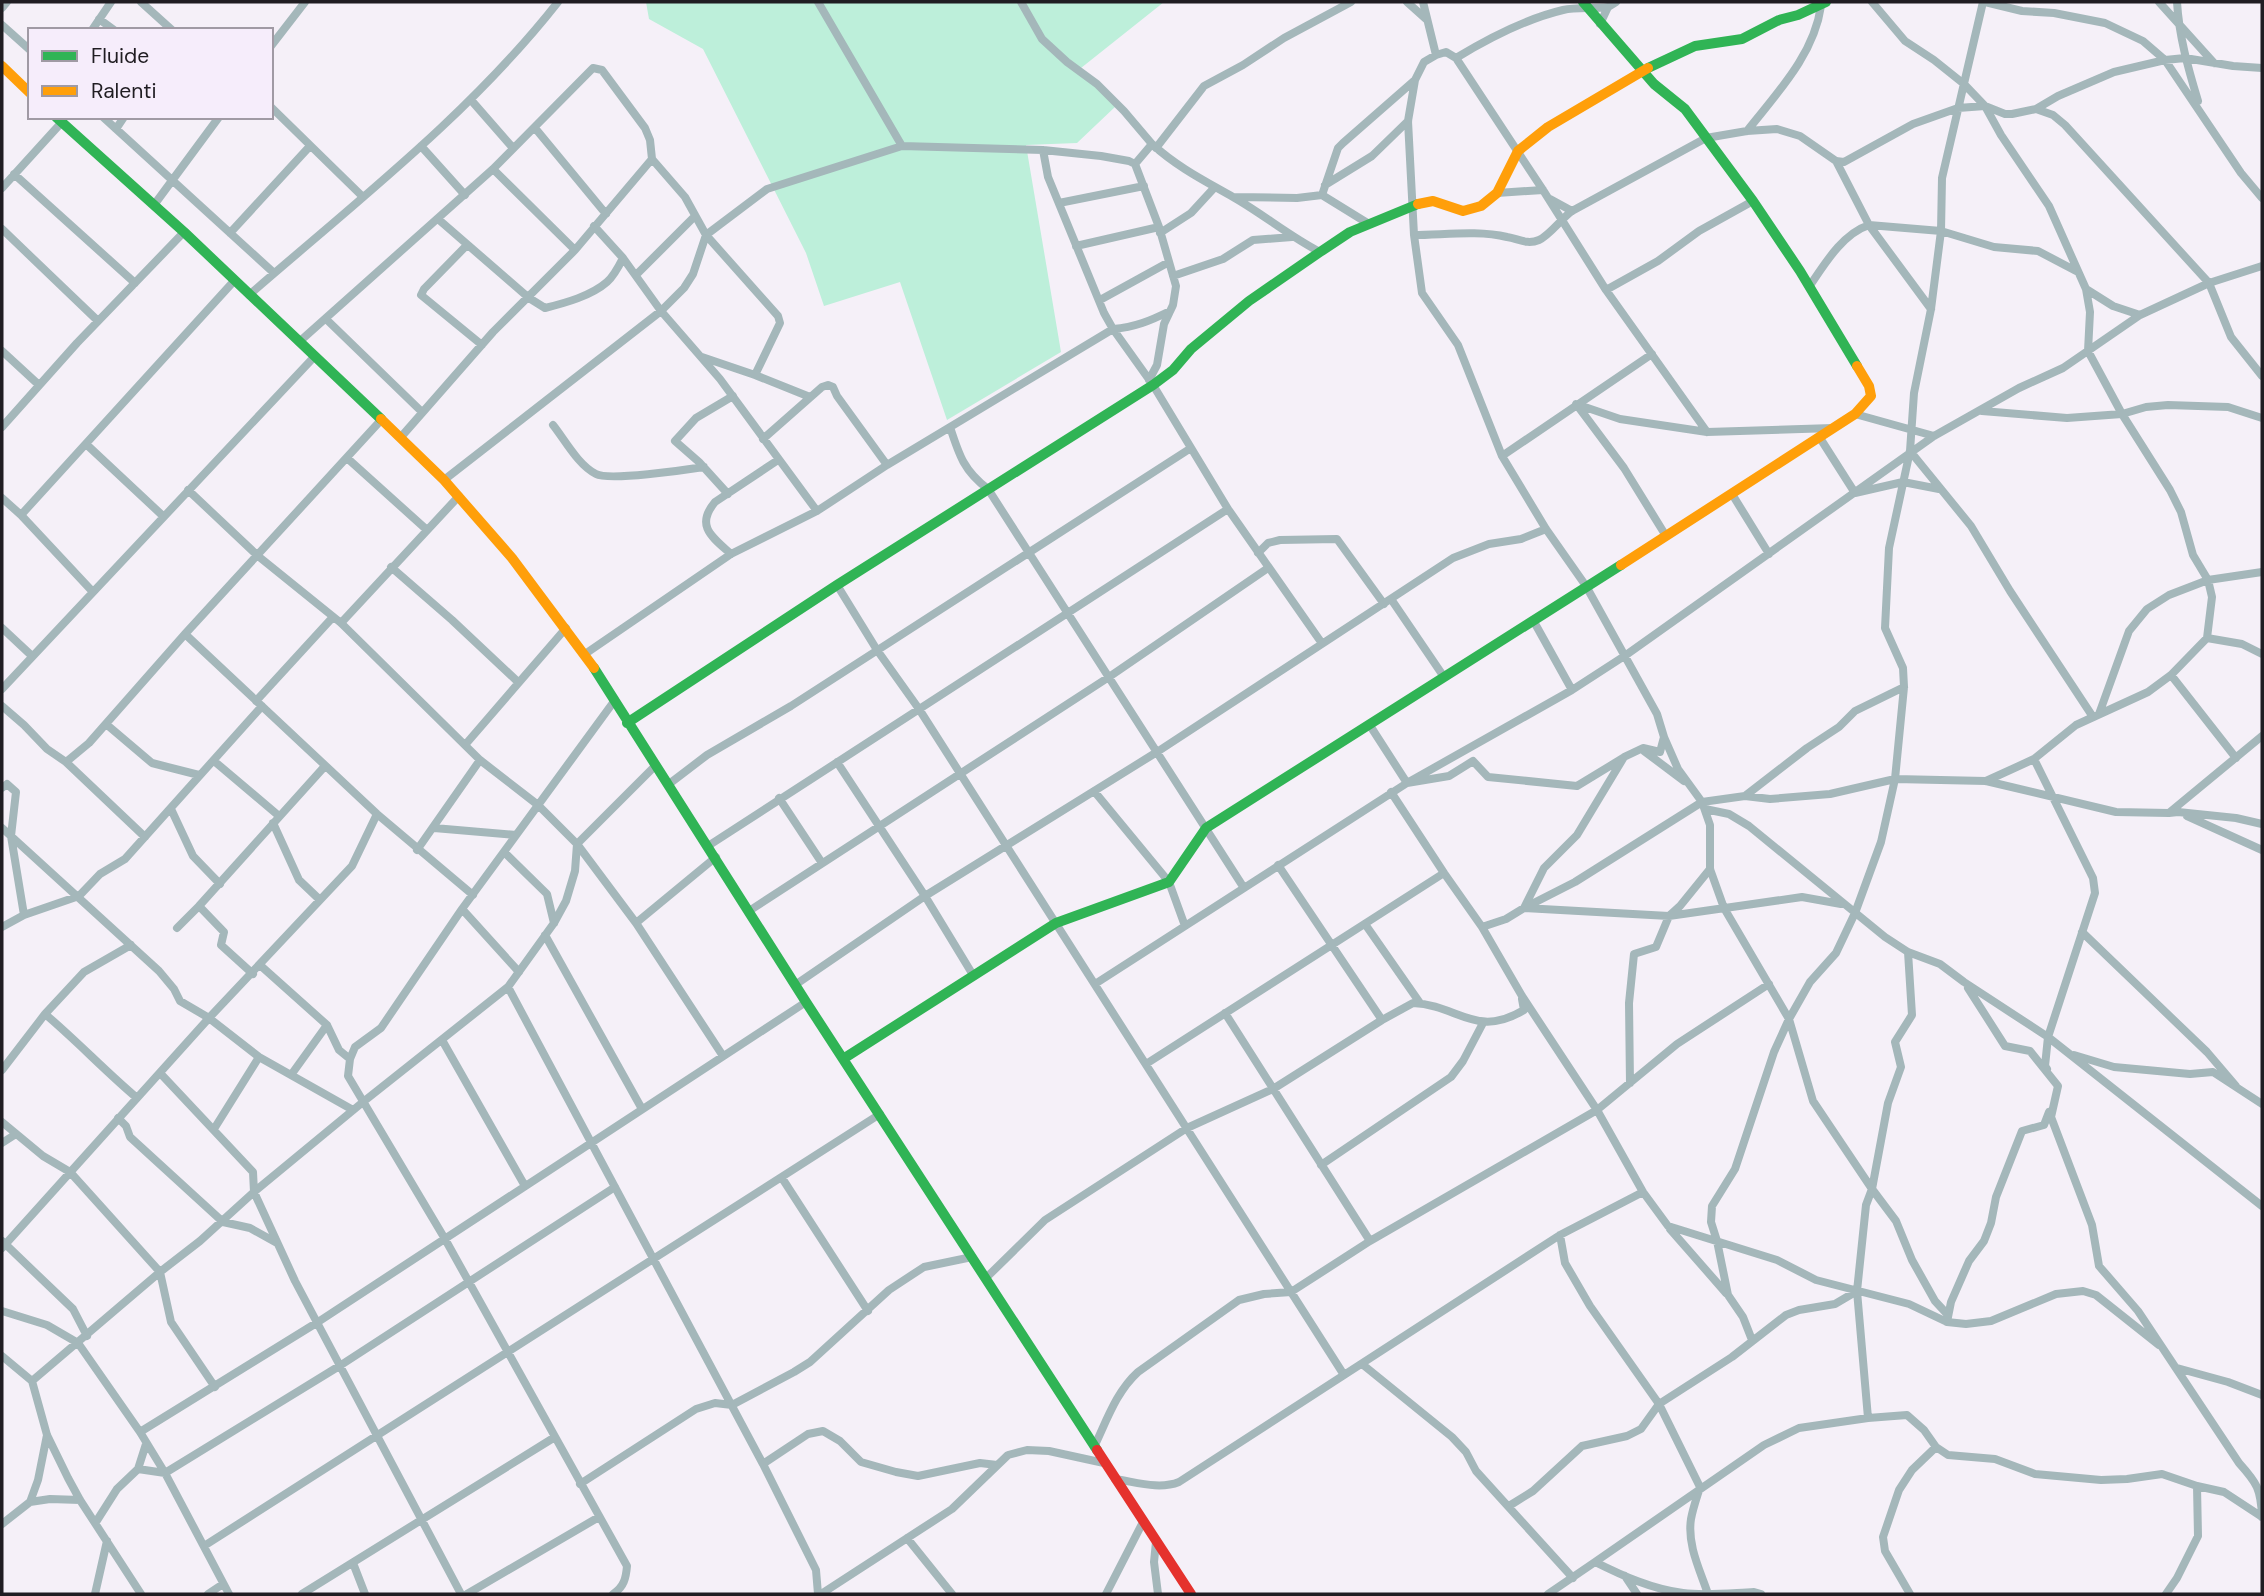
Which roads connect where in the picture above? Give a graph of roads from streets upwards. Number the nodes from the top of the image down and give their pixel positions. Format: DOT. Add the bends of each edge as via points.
graph roads {
  1 [pos="7,2"];
  2 [pos="111,2"];
  3 [pos="141,2"];
  4 [pos="305,2"];
  5 [pos="558,2"];
  6 [pos="818,2"];
  7 [pos="1021,2"];
  8 [pos="1351,2"];
  9 [pos="1407,2"];
  10 [pos="1423,2"];
  11 [pos="1616,2"];
  12 [pos="1872,2"];
  13 [pos="1984,2"];
  14 [pos="2158,2"];
  15 [pos="2178,2"];
  16 [pos="1823,4"];
  17 [pos="2005,4"];
  18 [pos="1586,6"];
  19 [pos="2,8"];
  20 [pos="1608,8"];
  21 [pos="99,19"];
  22 [pos="1426,19"];
  23 [pos="1600,24"];
  24 [pos="2,25"];
  25 [pos="2179,25"];
  26 [pos="93,28"];
  27 [pos="111,28"];
  28 [pos="167,28"];
  29 [pos="273,43"];
  30 [pos="28,48"];
  31 [pos="1436,55"];
  32 [pos="1456,58"];
  33 [pos="2185,58"];
  34 [pos="2165,60"];
  35 [pos="2214,63"];
  36 [pos="2,66"];
  37 [pos="2262,68"];
  38 [pos="1643,69"];
  39 [pos="1632,76"];
  40 [pos="1415,80"];
  41 [pos="1654,83"];
  42 [pos="1964,84"];
  43 [pos="28,91"];
  44 [pos="471,100"];
  45 [pos="1985,106"];
  46 [pos="1958,108"];
  47 [pos="2036,108"];
  48 [pos="2200,108"];
  49 [pos="273,109"];
  50 [pos="105,119"];
  51 [pos="123,119"];
  52 [pos="218,119"];
  53 [pos="59,120"];
  54 [pos="1408,121"];
  55 [pos="535,128"];
  56 [pos="116,129"];
  57 [pos="1747,131"];
  58 [pos="1706,138"];
  59 [pos="310,146"];
  60 [pos="421,146"];
  61 [pos="902,146"];
  62 [pos="1154,146"];
  63 [pos="513,148"];
  64 [pos="1043,150"];
  65 [pos="1518,151"];
  66 [pos="652,159"];
  67 [pos="1836,161"];
  68 [pos="1135,164"];
  69 [pos="493,169"];
  70 [pos="14,174"];
  71 [pos="172,180"];
  72 [pos="1325,185"];
  73 [pos="1144,186"];
  74 [pos="2,188"];
  75 [pos="1214,188"];
  76 [pos="1497,193"];
  77 [pos="1545,193"];
  78 [pos="465,195"];
  79 [pos="1322,195"];
  80 [pos="362,196"];
  81 [pos="1233,197"];
  82 [pos="2262,198"];
  83 [pos="1753,201"];
  84 [pos="1059,203"];
  85 [pos="154,205"];
  86 [pos="1412,206"];
  87 [pos="1572,211"];
  88 [pos="606,214"];
  89 [pos="695,216"];
  90 [pos="438,219"];
  91 [pos="1561,219"];
  92 [pos="1369,224"];
  93 [pos="1869,225"];
  94 [pos="594,226"];
  95 [pos="2,229"];
  96 [pos="1159,230"];
  97 [pos="184,232"];
  98 [pos="1941,232"];
  99 [pos="230,233"];
  100 [pos="706,236"];
  101 [pos="1413,236"];
  102 [pos="1292,237"];
  103 [pos="467,245"];
  104 [pos="1076,246"];
  105 [pos="575,250"];
  106 [pos="1320,251"];
  107 [pos="623,258"];
  108 [pos="1169,262"];
  109 [pos="2262,266"];
  110 [pos="2078,272"];
  111 [pos="274,273"];
  112 [pos="636,275"];
  113 [pos="1173,276"];
  114 [pos="234,281"];
  115 [pos="135,283"];
  116 [pos="2209,283"];
  117 [pos="1809,287"];
  118 [pos="2086,289"];
  119 [pos="1606,290"];
  120 [pos="249,295"];
  121 [pos="529,298"];
  122 [pos="1100,300"];
  123 [pos="1931,309"];
  124 [pos="661,311"];
  125 [pos="1170,311"];
  126 [pos="2140,314"];
  127 [pos="326,319"];
  128 [pos="98,321"];
  129 [pos="1113,329"];
  130 [pos="299,342"];
  131 [pos="482,345"];
  132 [pos="2,351"];
  133 [pos="2088,351"];
  134 [pos="1652,354"];
  135 [pos="315,356"];
  136 [pos="701,356"];
  137 [pos="755,375"];
  138 [pos="2262,376"];
  139 [pos="1151,383"];
  140 [pos="39,385"];
  141 [pos="733,396"];
  142 [pos="810,397"];
  143 [pos="1868,402"];
  144 [pos="1576,404"];
  145 [pos="1982,411"];
  146 [pos="422,412"];
  147 [pos="1855,414"];
  148 [pos="2122,414"];
  149 [pos="2262,418"];
  150 [pos="382,419"];
  151 [pos="1877,420"];
  152 [pos="553,425"];
  153 [pos="2,427"];
  154 [pos="950,428"];
  155 [pos="1833,428"];
  156 [pos="1911,429"];
  157 [pos="1707,432"];
  158 [pos="1934,436"];
  159 [pos="401,437"];
  160 [pos="1820,438"];
  161 [pos="763,439"];
  162 [pos="86,444"];
  163 [pos="1191,448"];
  164 [pos="1910,451"];
  165 [pos="1502,456"];
  166 [pos="347,458"];
  167 [pos="778,460"];
  168 [pos="887,465"];
  169 [pos="704,467"];
  170 [pos="444,480"];
  171 [pos="1903,482"];
  172 [pos="988,489"];
  173 [pos="1940,489"];
  174 [pos="188,490"];
  175 [pos="1855,493"];
  176 [pos="728,494"];
  177 [pos="1732,494"];
  178 [pos="459,496"];
  179 [pos="2,499"];
  180 [pos="1228,509"];
  181 [pos="817,511"];
  182 [pos="21,515"];
  183 [pos="163,516"];
  184 [pos="1546,529"];
  185 [pos="427,530"];
  186 [pos="1666,536"];
  187 [pos="1028,552"];
  188 [pos="1258,553"];
  189 [pos="731,554"];
  190 [pos="1769,554"];
  191 [pos="258,556"];
  192 [pos="391,567"];
  193 [pos="1268,568"];
  194 [pos="2262,572"];
  195 [pos="2208,580"];
  196 [pos="837,585"];
  197 [pos="1586,586"];
  198 [pos="92,591"];
  199 [pos="1388,602"];
  200 [pos="1067,613"];
  201 [pos="333,617"];
  202 [pos="1533,620"];
  203 [pos="341,624"];
  204 [pos="2,628"];
  205 [pos="566,628"];
  206 [pos="184,634"];
  207 [pos="2207,638"];
  208 [pos="1321,642"];
  209 [pos="877,650"];
  210 [pos="585,654"];
  211 [pos="2262,654"];
  212 [pos="1626,655"];
  213 [pos="32,656"];
  214 [pos="2171,675"];
  215 [pos="1109,677"];
  216 [pos="1444,677"];
  217 [pos="518,682"];
  218 [pos="1904,687"];
  219 [pos="2,689"];
  220 [pos="1572,690"];
  221 [pos="615,700"];
  222 [pos="259,704"];
  223 [pos="2,706"];
  224 [pos="919,709"];
  225 [pos="2096,715"];
  226 [pos="627,723"];
  227 [pos="106,724"];
  228 [pos="1369,724"];
  229 [pos="2262,736"];
  230 [pos="1664,737"];
  231 [pos="465,745"];
  232 [pos="1157,752"];
  233 [pos="1624,757"];
  234 [pos="2236,758"];
  235 [pos="2034,759"];
  236 [pos="480,760"];
  237 [pos="214,761"];
  238 [pos="66,762"];
  239 [pos="837,762"];
  240 [pos="656,765"];
  241 [pos="325,766"];
  242 [pos="960,774"];
  243 [pos="199,775"];
  244 [pos="1895,779"];
  245 [pos="1986,781"];
  246 [pos="1407,783"];
  247 [pos="669,785"];
  248 [pos="1691,787"];
  249 [pos="2,788"];
  250 [pos="1094,791"];
  251 [pos="1391,792"];
  252 [pos="1745,796"];
  253 [pos="779,799"];
  254 [pos="2055,799"];
  255 [pos="538,805"];
  256 [pos="1704,806"];
  257 [pos="171,809"];
  258 [pos="2173,812"];
  259 [pos="377,814"];
  260 [pos="276,819"];
  261 [pos="2262,824"];
  262 [pos="879,826"];
  263 [pos="2,828"];
  264 [pos="434,828"];
  265 [pos="1206,828"];
  266 [pos="516,835"];
  267 [pos="11,836"];
  268 [pos="145,837"];
  269 [pos="578,844"];
  270 [pos="708,846"];
  271 [pos="1005,846"];
  272 [pos="417,850"];
  273 [pos="2262,850"];
  274 [pos="504,852"];
  275 [pos="716,857"];
  276 [pos="822,863"];
  277 [pos="1278,865"];
  278 [pos="1710,869"];
  279 [pos="1444,873"];
  280 [pos="1169,882"];
  281 [pos="220,884"];
  282 [pos="1244,888"];
  283 [pos="473,895"];
  284 [pos="79,896"];
  285 [pos="925,896"];
  286 [pos="320,900"];
  287 [pos="1844,904"];
  288 [pos="199,906"];
  289 [pos="462,908"];
  290 [pos="1524,908"];
  291 [pos="1724,908"];
  292 [pos="749,912"];
  293 [pos="1855,913"];
  294 [pos="24,915"];
  295 [pos="1669,916"];
  296 [pos="554,923"];
  297 [pos="636,923"];
  298 [pos="1056,923"];
  299 [pos="1365,924"];
  300 [pos="1185,926"];
  301 [pos="2,927"];
  302 [pos="1482,927"];
  303 [pos="177,928"];
  304 [pos="2082,932"];
  305 [pos="545,935"];
  306 [pos="131,945"];
  307 [pos="1332,945"];
  308 [pos="1908,952"];
  309 [pos="261,965"];
  310 [pos="519,972"];
  311 [pos="253,974"];
  312 [pos="973,975"];
  313 [pos="1965,982"];
  314 [pos="1095,984"];
  315 [pos="1769,984"];
  316 [pos="795,985"];
  317 [pos="508,987"];
  318 [pos="1522,996"];
  319 [pos="806,1002"];
  320 [pos="1420,1003"];
  321 [pos="1225,1013"];
  322 [pos="45,1014"];
  323 [pos="209,1018"];
  324 [pos="1789,1019"];
  325 [pos="1382,1020"];
  326 [pos="1483,1023"];
  327 [pos="327,1025"];
  328 [pos="2048,1037"];
  329 [pos="442,1040"];
  330 [pos="2065,1051"];
  331 [pos="259,1056"];
  332 [pos="723,1056"];
  333 [pos="350,1059"];
  334 [pos="843,1059"];
  335 [pos="1146,1064"];
  336 [pos="2,1070"];
  337 [pos="160,1073"];
  338 [pos="291,1075"];
  339 [pos="1630,1083"];
  340 [pos="2058,1086"];
  341 [pos="2236,1086"];
  342 [pos="1273,1089"];
  343 [pos="136,1098"];
  344 [pos="363,1102"];
  345 [pos="2262,1104"];
  346 [pos="642,1109"];
  347 [pos="353,1110"];
  348 [pos="1597,1110"];
  349 [pos="880,1114"];
  350 [pos="118,1118"];
  351 [pos="2,1122"];
  352 [pos="1187,1128"];
  353 [pos="214,1129"];
  354 [pos="16,1134"];
  355 [pos="2,1143"];
  356 [pos="592,1143"];
  357 [pos="1321,1165"];
  358 [pos="70,1172"];
  359 [pos="782,1178"];
  360 [pos="525,1186"];
  361 [pos="615,1187"];
  362 [pos="1872,1189"];
  363 [pos="254,1192"];
  364 [pos="1643,1192"];
  365 [pos="2262,1206"];
  366 [pos="223,1222"];
  367 [pos="1668,1226"];
  368 [pos="1560,1235"];
  369 [pos="445,1239"];
  370 [pos="1370,1241"];
  371 [pos="1717,1241"];
  372 [pos="278,1243"];
  373 [pos="3,1244"];
  374 [pos="972,1257"];
  375 [pos="654,1259"];
  376 [pos="160,1272"];
  377 [pos="986,1278"];
  378 [pos="469,1282"];
  379 [pos="1857,1291"];
  380 [pos="1291,1292"];
  381 [pos="1728,1295"];
  382 [pos="2,1311"];
  383 [pos="868,1311"];
  384 [pos="1948,1318"];
  385 [pos="318,1322"];
  386 [pos="87,1336"];
  387 [pos="1752,1340"];
  388 [pos="78,1343"];
  389 [pos="2159,1345"];
  390 [pos="508,1353"];
  391 [pos="2,1356"];
  392 [pos="1362,1364"];
  393 [pos="341,1365"];
  394 [pos="2177,1368"];
  395 [pos="1344,1376"];
  396 [pos="32,1381"];
  397 [pos="215,1387"];
  398 [pos="2262,1395"];
  399 [pos="1659,1404"];
  400 [pos="732,1405"];
  401 [pos="1868,1418"];
  402 [pos="140,1432"];
  403 [pos="377,1434"];
  404 [pos="47,1435"];
  405 [pos="555,1437"];
  406 [pos="146,1444"];
  407 [pos="1094,1447"];
  408 [pos="1936,1447"];
  409 [pos="1104,1463"];
  410 [pos="764,1464"];
  411 [pos="997,1465"];
  412 [pos="138,1469"];
  413 [pos="165,1473"];
  414 [pos="1115,1479"];
  415 [pos="580,1484"];
  416 [pos="2197,1486"];
  417 [pos="1700,1487"];
  418 [pos="80,1500"];
  419 [pos="30,1502"];
  420 [pos="1509,1506"];
  421 [pos="599,1517"];
  422 [pos="2262,1517"];
  423 [pos="423,1520"];
  424 [pos="96,1522"];
  425 [pos="1143,1522"];
  426 [pos="2,1524"];
  427 [pos="907,1538"];
  428 [pos="1156,1540"];
  429 [pos="107,1541"];
  430 [pos="204,1546"];
  431 [pos="1595,1562"];
  432 [pos="353,1563"];
  433 [pos="1625,1576"];
  434 [pos="1573,1578"];
  435 [pos="223,1584"];
  436 [pos="95,1594"];
  437 [pos="141,1594"];
  438 [pos="208,1594"];
  439 [pos="229,1594"];
  440 [pos="302,1594"];
  441 [pos="365,1594"];
  442 [pos="461,1594"];
  443 [pos="467,1594"];
  444 [pos="613,1594"];
  445 [pos="819,1594"];
  446 [pos="952,1594"];
  447 [pos="1106,1594"];
  448 [pos="1158,1594"];
  449 [pos="1191,1594"];
  450 [pos="1548,1594"];
  451 [pos="1637,1594"];
  452 [pos="1708,1594"];
  453 [pos="1761,1594"];
  454 [pos="1910,1594"];
  455 [pos="2166,1594"];
  1 -- 19 [label="street"];
  2 -- 21 [label="street"];
  3 -- 28 [label="street"];
  4 -- 29 [label="street"];
  5 -- 44 [label="street"];
  6 -- 61 [label="street"];
  7 -- 62 [label="street" via="1042,39 1097,84"];
  8 -- 62 [label="street" via="1203,86"];
  9 -- 22 [label="street"];
  10 -- 22 [label="street"];
  11 -- 20 [label="street"];
  12 -- 42 [label="street" via="1905,41"];
  13 -- 17 [label="street"];
  13 -- 42 [label="street"];
  14 -- 25 [label="street"];
  15 -- 25 [label="street"];
  16 -- 38 [label="street" via="1742,39 1695,46"];
  16 -- 57 [label="street" via="1812,40"];
  17 -- 34 [label="street" via="2105,23 2143,41"];
  18 -- 20 [label="street"];
  18 -- 23 [label="street"];
  18 -- 32 [label="street" via="1495,35"];
  20 -- 23 [label="street"];
  21 -- 26 [label="street"];
  21 -- 27 [label="street"];
  22 -- 31 [label="street"];
  23 -- 38 [label="street"];
  24 -- 30 [label="street"];
  25 -- 33 [label="street"];
  25 -- 35 [label="street"];
  31 -- 32 [label="street" via="1446,52"];
  31 -- 40 [label="street" via="1424,62"];
  32 -- 65 [label="street"];
  33 -- 34 [label="street"];
  33 -- 35 [label="street"];
  33 -- 48 [label="street"];
  34 -- 47 [label="street" via="2114,72"];
  34 -- 48 [label="street"];
  35 -- 37 [label="street"];
  36 -- 43 [label="street"];
  38 -- 39 [label="street"];
  38 -- 41 [label="street"];
  39 -- 41 [label="street"];
  39 -- 65 [label="street" via="1548,127"];
  40 -- 54 [label="street"];
  40 -- 72 [label="street" via="1338,148"];
  41 -- 58 [label="street" via="1685,109"];
  42 -- 45 [label="street"];
  42 -- 46 [label="street"];
  44 -- 60 [label="street"];
  44 -- 63 [label="street"];
  45 -- 46 [label="street"];
  45 -- 47 [label="street" via="2005,114"];
  45 -- 110 [label="street" via="2049,206"];
  46 -- 67 [label="street" via="1913,124 1850,161"];
  46 -- 98 [label="street" via="1942,178"];
  47 -- 116 [label="street" via="2065,125"];
  48 -- 82 [label="street"];
  49 -- 59 [label="street"];
  50 -- 56 [label="street"];
  51 -- 56 [label="street"];
  52 -- 71 [label="street"];
  53 -- 70 [label="street"];
  53 -- 85 [label="street"];
  54 -- 72 [label="street" via="1372,156"];
  54 -- 86 [label="street"];
  55 -- 63 [label="street"];
  55 -- 66 [label="street" via="598,68 645,128"];
  55 -- 88 [label="street"];
  56 -- 71 [label="street"];
  57 -- 58 [label="street"];
  57 -- 67 [label="street" via="1777,129 1800,136"];
  58 -- 83 [label="street"];
  58 -- 87 [label="street"];
  59 -- 80 [label="street"];
  59 -- 99 [label="street"];
  60 -- 78 [label="street"];
  60 -- 80 [label="street"];
  61 -- 64 [label="street"];
  61 -- 100 [label="street" via="767,189"];
  62 -- 68 [label="street"];
  62 -- 75 [label="street"];
  63 -- 69 [label="street"];
  64 -- 68 [label="street"];
  64 -- 84 [label="street"];
  65 -- 76 [label="street"];
  65 -- 77 [label="street"];
  66 -- 88 [label="street"];
  66 -- 89 [label="street"];
  67 -- 93 [label="street"];
  68 -- 73 [label="street"];
  69 -- 78 [label="street"];
  69 -- 105 [label="street"];
  70 -- 74 [label="street"];
  70 -- 115 [label="street"];
  71 -- 85 [label="street"];
  71 -- 99 [label="street"];
  72 -- 79 [label="street"];
  73 -- 84 [label="street"];
  73 -- 96 [label="street"];
  75 -- 81 [label="street"];
  75 -- 96 [label="street" via="1191,213"];
  76 -- 77 [label="street"];
  76 -- 86 [label="street" via="1481,206 1463,211 1433,201"];
  77 -- 87 [label="street"];
  77 -- 91 [label="street"];
  78 -- 90 [label="street"];
  79 -- 81 [label="street"];
  79 -- 92 [label="street"];
  80 -- 111 [label="street"];
  81 -- 102 [label="street"];
  83 -- 117 [label="street"];
  83 -- 119 [label="street"];
  84 -- 104 [label="street"];
  85 -- 97 [label="street"];
  86 -- 92 [label="street"];
  86 -- 101 [label="street"];
  87 -- 91 [label="street"];
  88 -- 94 [label="street"];
  89 -- 100 [label="street"];
  89 -- 112 [label="street"];
  90 -- 103 [label="street"];
  90 -- 127 [label="street"];
  91 -- 101 [label="street" via="1542,239 1526,243 1506,236"];
  91 -- 119 [label="street"];
  92 -- 106 [label="street"];
  93 -- 98 [label="street"];
  93 -- 117 [label="street" via="1831,255"];
  93 -- 123 [label="street"];
  94 -- 105 [label="street"];
  94 -- 107 [label="street"];
  95 -- 128 [label="street"];
  96 -- 104 [label="street"];
  96 -- 108 [label="street"];
  97 -- 114 [label="street"];
  97 -- 115 [label="street"];
  98 -- 110 [label="street" via="1994,247 2038,251"];
  98 -- 123 [label="street"];
  99 -- 111 [label="street"];
  100 -- 124 [label="street" via="693,274"];
  100 -- 137 [label="street" via="778,316 780,323"];
  101 -- 165 [label="street" via="1422,293 1458,345"];
  102 -- 106 [label="street"];
  102 -- 113 [label="street" via="1253,240 1223,259"];
  103 -- 121 [label="street"];
  103 -- 131 [label="street" via="421,295"];
  104 -- 122 [label="street"];
  105 -- 121 [label="street"];
  106 -- 139 [label="street" via="1253,297 1173,370"];
  107 -- 112 [label="street"];
  107 -- 121 [label="street" via="608,281 571,301 545,309"];
  108 -- 113 [label="street"];
  108 -- 122 [label="street"];
  109 -- 116 [label="street"];
  110 -- 118 [label="street"];
  111 -- 120 [label="street"];
  112 -- 124 [label="street"];
  113 -- 125 [label="street" via="1176,286"];
  114 -- 120 [label="street"];
  114 -- 162 [label="street"];
  115 -- 128 [label="street"];
  116 -- 126 [label="street"];
  116 -- 138 [label="street" via="2231,337"];
  117 -- 143 [label="street" via="1869,386"];
  118 -- 126 [label="street" via="2113,306"];
  118 -- 133 [label="street"];
  119 -- 134 [label="street"];
  120 -- 130 [label="street"];
  121 -- 131 [label="street"];
  122 -- 129 [label="street"];
  123 -- 156 [label="street"];
  124 -- 136 [label="street"];
  124 -- 170 [label="street"];
  125 -- 129 [label="street" via="1147,323"];
  125 -- 139 [label="street"];
  126 -- 133 [label="street"];
  127 -- 130 [label="street"];
  127 -- 146 [label="street"];
  128 -- 140 [label="street"];
  129 -- 139 [label="street"];
  129 -- 154 [label="street"];
  130 -- 135 [label="street"];
  131 -- 146 [label="street"];
  132 -- 140 [label="street"];
  133 -- 145 [label="street"];
  133 -- 148 [label="street"];
  134 -- 144 [label="street"];
  134 -- 157 [label="street"];
  135 -- 150 [label="street"];
  135 -- 174 [label="street"];
  136 -- 137 [label="street"];
  136 -- 141 [label="street"];
  137 -- 142 [label="street"];
  139 -- 163 [label="street"];
  139 -- 172 [label="street"];
  140 -- 153 [label="street"];
  141 -- 161 [label="street"];
  141 -- 169 [label="street" via="696,418 675,441"];
  142 -- 161 [label="street"];
  142 -- 168 [label="street" via="822,387 833,387"];
  143 -- 147 [label="street"];
  143 -- 151 [label="street"];
  144 -- 157 [label="street" via="1620,419"];
  144 -- 165 [label="street"];
  144 -- 186 [label="street" via="1624,468"];
  145 -- 148 [label="street" via="2067,418"];
  145 -- 158 [label="street"];
  146 -- 159 [label="street"];
  147 -- 151 [label="street"];
  147 -- 155 [label="street"];
  148 -- 149 [label="street" via="2146,407 2202,406 2228,407"];
  148 -- 195 [label="street" via="2181,512 2193,555"];
  150 -- 159 [label="street"];
  150 -- 166 [label="street"];
  151 -- 156 [label="street"];
  152 -- 169 [label="street" via="598,476"];
  154 -- 168 [label="street"];
  154 -- 172 [label="street" via="972,477"];
  155 -- 157 [label="street"];
  155 -- 160 [label="street"];
  156 -- 158 [label="street"];
  156 -- 164 [label="street"];
  158 -- 164 [label="street"];
  159 -- 170 [label="street"];
  160 -- 175 [label="street"];
  160 -- 177 [label="street"];
  161 -- 167 [label="street"];
  162 -- 182 [label="street"];
  162 -- 183 [label="street"];
  163 -- 180 [label="street"];
  163 -- 187 [label="street"];
  164 -- 171 [label="street"];
  164 -- 173 [label="street"];
  164 -- 175 [label="street"];
  165 -- 184 [label="street"];
  166 -- 185 [label="street"];
  166 -- 191 [label="street"];
  167 -- 176 [label="street"];
  167 -- 181 [label="street"];
  168 -- 181 [label="street"];
  169 -- 176 [label="street"];
  170 -- 178 [label="street"];
  171 -- 173 [label="street"];
  171 -- 175 [label="street"];
  171 -- 218 [label="street" via="1889,548 1885,628 1903,668"];
  172 -- 187 [label="street"];
  172 -- 196 [label="street"];
  173 -- 225 [label="street" via="1971,526"];
  174 -- 183 [label="street"];
  174 -- 191 [label="street"];
  175 -- 190 [label="street"];
  176 -- 189 [label="street" via="715,502 706,520 711,536"];
  177 -- 186 [label="street"];
  177 -- 190 [label="street"];
  178 -- 185 [label="street"];
  178 -- 205 [label="street"];
  179 -- 182 [label="street"];
  180 -- 188 [label="street"];
  180 -- 200 [label="street"];
  181 -- 189 [label="street"];
  182 -- 198 [label="street"];
  183 -- 198 [label="street"];
  184 -- 197 [label="street"];
  184 -- 199 [label="street" via="1453,558"];
  185 -- 192 [label="street"];
  186 -- 197 [label="street"];
  187 -- 200 [label="street"];
  187 -- 209 [label="street"];
  188 -- 193 [label="street"];
  188 -- 199 [label="street" via="1268,543 1280,540 1337,540"];
  189 -- 210 [label="street"];
  190 -- 212 [label="street"];
  191 -- 201 [label="street"];
  191 -- 206 [label="street"];
  192 -- 203 [label="street"];
  192 -- 217 [label="street"];
  193 -- 208 [label="street"];
  193 -- 215 [label="street"];
  194 -- 195 [label="street"];
  195 -- 207 [label="street"];
  195 -- 225 [label="street" via="2169,595 2147,610 2129,631"];
  196 -- 209 [label="street"];
  196 -- 226 [label="street"];
  197 -- 202 [label="street"];
  197 -- 212 [label="street"];
  198 -- 213 [label="street"];
  199 -- 208 [label="street"];
  199 -- 216 [label="street"];
  200 -- 215 [label="street"];
  200 -- 224 [label="street"];
  201 -- 203 [label="street"];
  201 -- 222 [label="street"];
  202 -- 216 [label="street"];
  202 -- 220 [label="street"];
  203 -- 231 [label="street"];
  204 -- 213 [label="street"];
  205 -- 210 [label="street"];
  205 -- 217 [label="street"];
  206 -- 222 [label="street"];
  206 -- 227 [label="street"];
  207 -- 211 [label="street" via="2242,644"];
  207 -- 214 [label="street"];
  208 -- 232 [label="street"];
  209 -- 224 [label="street"];
  209 -- 247 [label="street" via="707,755"];
  210 -- 221 [label="street"];
  212 -- 220 [label="street"];
  212 -- 230 [label="street"];
  213 -- 219 [label="street"];
  214 -- 225 [label="street" via="2148,692"];
  214 -- 234 [label="street"];
  215 -- 232 [label="street"];
  215 -- 242 [label="street"];
  216 -- 228 [label="street"];
  217 -- 231 [label="street"];
  218 -- 244 [label="street"];
  218 -- 252 [label="street" via="1855,711"];
  220 -- 246 [label="street"];
  221 -- 226 [label="street"];
  221 -- 255 [label="street"];
  222 -- 237 [label="street"];
  222 -- 241 [label="street"];
  223 -- 238 [label="street"];
  224 -- 239 [label="street"];
  224 -- 242 [label="street"];
  225 -- 235 [label="street"];
  226 -- 240 [label="street"];
  227 -- 238 [label="street"];
  227 -- 243 [label="street" via="152,762"];
  228 -- 246 [label="street"];
  228 -- 265 [label="street"];
  229 -- 234 [label="street"];
  230 -- 233 [label="street" via="1660,752 1643,748"];
  230 -- 248 [label="street"];
  231 -- 236 [label="street"];
  232 -- 250 [label="street"];
  232 -- 265 [label="street"];
  233 -- 246 [label="street" via="1577,786 1488,777 1473,761 1448,776"];
  233 -- 248 [label="street" via="1644,750"];
  233 -- 290 [label="street" via="1577,835 1544,868"];
  234 -- 258 [label="street"];
  235 -- 245 [label="street"];
  235 -- 254 [label="street"];
  236 -- 255 [label="street"];
  236 -- 264 [label="street"];
  237 -- 243 [label="street"];
  237 -- 260 [label="street"];
  238 -- 268 [label="street"];
  239 -- 253 [label="street"];
  239 -- 262 [label="street"];
  240 -- 247 [label="street"];
  240 -- 269 [label="street"];
  241 -- 259 [label="street"];
  241 -- 260 [label="street"];
  242 -- 262 [label="street"];
  242 -- 271 [label="street"];
  243 -- 257 [label="street"];
  244 -- 245 [label="street"];
  244 -- 252 [label="street" via="1830,794 1770,800"];
  244 -- 293 [label="street" via="1881,842"];
  245 -- 254 [label="street"];
  246 -- 251 [label="street"];
  247 -- 270 [label="street"];
  248 -- 256 [label="street"];
  249 -- 267 [label="street" via="7,784 16,792"];
  250 -- 271 [label="street"];
  250 -- 280 [label="street"];
  251 -- 277 [label="street"];
  251 -- 279 [label="street"];
  252 -- 256 [label="street"];
  253 -- 270 [label="street"];
  253 -- 276 [label="street"];
  254 -- 258 [label="street" via="2116,812"];
  254 -- 304 [label="street" via="2093,878 2095,893"];
  255 -- 266 [label="street"];
  255 -- 269 [label="street"];
  256 -- 278 [label="street" via="1710,825"];
  256 -- 287 [label="street" via="1749,826"];
  256 -- 290 [label="street"];
  257 -- 268 [label="street"];
  257 -- 281 [label="street" via="193,856"];
  258 -- 261 [label="street"];
  258 -- 273 [label="street"];
  259 -- 272 [label="street"];
  259 -- 286 [label="street" via="352,866"];
  260 -- 281 [label="street"];
  260 -- 286 [label="street" via="299,880"];
  262 -- 276 [label="street"];
  262 -- 285 [label="street"];
  263 -- 267 [label="street"];
  264 -- 266 [label="street"];
  264 -- 272 [label="street"];
  265 -- 280 [label="street"];
  265 -- 282 [label="street"];
  266 -- 274 [label="street"];
  267 -- 284 [label="street"];
  267 -- 294 [label="street"];
  268 -- 284 [label="street"];
  269 -- 296 [label="street" via="575,872"];
  269 -- 297 [label="street"];
  270 -- 275 [label="street"];
  271 -- 285 [label="street"];
  271 -- 298 [label="street"];
  272 -- 283 [label="street"];
  274 -- 283 [label="street"];
  274 -- 296 [label="street" via="547,894"];
  275 -- 292 [label="street"];
  275 -- 297 [label="street"];
  276 -- 292 [label="street"];
  277 -- 282 [label="street"];
  277 -- 307 [label="street"];
  278 -- 291 [label="street"];
  278 -- 295 [label="street"];
  279 -- 299 [label="street"];
  279 -- 302 [label="street"];
  280 -- 298 [label="street"];
  280 -- 300 [label="street"];
  281 -- 288 [label="street"];
  282 -- 300 [label="street"];
  283 -- 289 [label="street"];
  284 -- 294 [label="street"];
  284 -- 306 [label="street"];
  285 -- 312 [label="street"];
  285 -- 316 [label="street"];
  286 -- 309 [label="street"];
  287 -- 291 [label="street" via="1801,897"];
  287 -- 293 [label="street"];
  288 -- 303 [label="street"];
  288 -- 311 [label="street" via="224,932 221,945"];
  289 -- 310 [label="street"];
  289 -- 333 [label="street" via="381,1028 355,1047"];
  290 -- 295 [label="street"];
  290 -- 302 [label="street"];
  291 -- 295 [label="street"];
  291 -- 315 [label="street"];
  292 -- 316 [label="street"];
  293 -- 308 [label="street"];
  293 -- 324 [label="street" via="1836,953 1810,982"];
  294 -- 301 [label="street"];
  295 -- 339 [label="street" via="1656,947 1634,954"];
  296 -- 305 [label="street"];
  297 -- 332 [label="street"];
  298 -- 312 [label="street"];
  298 -- 314 [label="street"];
  299 -- 307 [label="street"];
  299 -- 320 [label="street"];
  300 -- 314 [label="street"];
  302 -- 318 [label="street"];
  304 -- 328 [label="street"];
  304 -- 341 [label="street" via="2207,1052"];
  305 -- 310 [label="street"];
  305 -- 346 [label="street"];
  306 -- 322 [label="street" via="84,972"];
  306 -- 323 [label="street" via="159,971 180,1001"];
  307 -- 321 [label="street"];
  307 -- 325 [label="street"];
  308 -- 313 [label="street" via="1940,964"];
  308 -- 362 [label="street" via="1912,1015 1895,1042 1901,1067 1888,1103"];
  309 -- 311 [label="street"];
  309 -- 327 [label="street"];
  310 -- 317 [label="street"];
  311 -- 323 [label="street"];
  312 -- 334 [label="street"];
  313 -- 328 [label="street"];
  313 -- 340 [label="street" via="2005,1046 2030,1051"];
  314 -- 335 [label="street"];
  315 -- 324 [label="street"];
  315 -- 339 [label="street" via="1677,1044"];
  316 -- 319 [label="street"];
  317 -- 329 [label="street"];
  317 -- 356 [label="street"];
  318 -- 326 [label="street" via="1524,1010"];
  318 -- 348 [label="street"];
  319 -- 332 [label="street"];
  319 -- 334 [label="street"];
  320 -- 325 [label="street"];
  320 -- 326 [label="street"];
  321 -- 335 [label="street"];
  321 -- 342 [label="street"];
  322 -- 336 [label="street"];
  322 -- 343 [label="street"];
  323 -- 331 [label="street"];
  323 -- 337 [label="street"];
  324 -- 362 [label="street" via="1813,1101"];
  324 -- 371 [label="street" via="1735,1169 1712,1206"];
  325 -- 342 [label="street"];
  326 -- 357 [label="street" via="1451,1077"];
  327 -- 333 [label="street" via="339,1051"];
  327 -- 338 [label="street"];
  328 -- 330 [label="street"];
  328 -- 340 [label="street" via="2045,1066"];
  329 -- 344 [label="street"];
  329 -- 360 [label="street"];
  330 -- 341 [label="street" via="2114,1067 2213,1072"];
  330 -- 365 [label="street"];
  331 -- 338 [label="street"];
  331 -- 353 [label="street"];
  332 -- 346 [label="street"];
  333 -- 344 [label="street" via="348,1076"];
  334 -- 349 [label="street"];
  335 -- 352 [label="street"];
  337 -- 343 [label="street"];
  337 -- 353 [label="street"];
  338 -- 347 [label="street"];
  339 -- 348 [label="street"];
  340 -- 384 [label="street" via="2044,1125 2022,1131 1984,1241 1969,1261"];
  340 -- 389 [label="street" via="2051,1117 2092,1225 2099,1266"];
  341 -- 345 [label="street"];
  342 -- 352 [label="street"];
  342 -- 357 [label="street"];
  343 -- 350 [label="street"];
  344 -- 347 [label="street"];
  344 -- 369 [label="street"];
  346 -- 356 [label="street"];
  347 -- 363 [label="street"];
  348 -- 364 [label="street"];
  348 -- 370 [label="street"];
  349 -- 359 [label="street"];
  349 -- 374 [label="street"];
  350 -- 358 [label="street"];
  350 -- 366 [label="street" via="130,1137"];
  351 -- 354 [label="street"];
  352 -- 377 [label="street" via="1045,1220"];
  352 -- 380 [label="street"];
  353 -- 363 [label="street" via="253,1172"];
  354 -- 355 [label="street"];
  354 -- 358 [label="street"];
  356 -- 360 [label="street"];
  356 -- 361 [label="street"];
  357 -- 370 [label="street"];
  358 -- 373 [label="street"];
  358 -- 376 [label="street"];
  359 -- 375 [label="street"];
  359 -- 383 [label="street"];
  360 -- 369 [label="street"];
  361 -- 375 [label="street"];
  361 -- 378 [label="street"];
  362 -- 379 [label="street" via="1866,1205"];
  362 -- 384 [label="street" via="1896,1221 1912,1260"];
  363 -- 366 [label="street"];
  363 -- 372 [label="street"];
  364 -- 367 [label="street"];
  364 -- 368 [label="street"];
  366 -- 372 [label="street" via="250,1228"];
  366 -- 376 [label="street"];
  367 -- 371 [label="street"];
  367 -- 381 [label="street"];
  368 -- 392 [label="street"];
  368 -- 399 [label="street" via="1571,1274"];
  369 -- 378 [label="street"];
  369 -- 385 [label="street"];
  370 -- 380 [label="street"];
  371 -- 379 [label="street"];
  371 -- 381 [label="street"];
  372 -- 385 [label="street"];
  373 -- 386 [label="street" via="74,1308"];
  374 -- 377 [label="street"];
  374 -- 383 [label="street" via="924,1267"];
  375 -- 390 [label="street"];
  375 -- 400 [label="street"];
  376 -- 386 [label="street"];
  376 -- 397 [label="street" via="171,1322"];
  377 -- 407 [label="street"];
  378 -- 390 [label="street"];
  378 -- 393 [label="street"];
  379 -- 384 [label="street"];
  379 -- 387 [label="street" via="1835,1304 1786,1315"];
  379 -- 401 [label="street"];
  380 -- 395 [label="street"];
  380 -- 407 [label="street" via="1240,1300 1138,1371 1119,1393"];
  381 -- 387 [label="street"];
  382 -- 388 [label="street" via="47,1325"];
  383 -- 400 [label="street" via="810,1362"];
  384 -- 389 [label="street" via="1966,1324 1991,1321 2056,1294 2084,1291 2096,1295"];
  385 -- 393 [label="street"];
  385 -- 397 [label="street"];
  386 -- 388 [label="street"];
  387 -- 399 [label="street"];
  388 -- 396 [label="street"];
  388 -- 402 [label="street"];
  389 -- 394 [label="street"];
  390 -- 403 [label="street"];
  390 -- 405 [label="street"];
  391 -- 396 [label="street"];
  392 -- 395 [label="street"];
  392 -- 420 [label="street" via="1452,1437"];
  393 -- 403 [label="street"];
  393 -- 413 [label="street"];
  394 -- 398 [label="street"];
  394 -- 422 [label="street" via="2255,1479"];
  395 -- 414 [label="street" via="1179,1482 1159,1486"];
  396 -- 404 [label="street"];
  397 -- 402 [label="street"];
  399 -- 417 [label="street"];
  399 -- 420 [label="street" via="1641,1429 1582,1446 1533,1491"];
  400 -- 410 [label="street"];
  400 -- 415 [label="street" via="715,1403 696,1409"];
  401 -- 408 [label="street" via="1907,1415"];
  401 -- 417 [label="street" via="1799,1428"];
  402 -- 406 [label="street"];
  403 -- 423 [label="street"];
  403 -- 430 [label="street"];
  404 -- 418 [label="street"];
  404 -- 419 [label="street"];
  405 -- 415 [label="street"];
  405 -- 423 [label="street"];
  406 -- 412 [label="street"];
  406 -- 413 [label="street"];
  407 -- 409 [label="street"];
  408 -- 416 [label="street" via="1948,1455 1995,1459 2035,1474 2101,1480 2162,1474"];
  408 -- 454 [label="street" via="1899,1490 1883,1537 1885,1550"];
  409 -- 411 [label="street" via="1027,1450 1008,1455"];
  409 -- 414 [label="street"];
  410 -- 411 [label="street" via="808,1434 823,1431 861,1462 896,1472 918,1476 980,1463"];
  410 -- 445 [label="street" via="816,1570"];
  411 -- 427 [label="street" via="952,1509"];
  412 -- 413 [label="street"];
  412 -- 424 [label="street" via="117,1489"];
  413 -- 430 [label="street"];
  414 -- 425 [label="street"];
  415 -- 421 [label="street"];
  416 -- 422 [label="street" via="2224,1492"];
  416 -- 455 [label="street" via="2198,1536"];
  417 -- 431 [label="street"];
  417 -- 452 [label="street" via="1691,1520 1692,1542"];
  418 -- 419 [label="street"];
  418 -- 424 [label="street"];
  419 -- 426 [label="street"];
  420 -- 434 [label="street"];
  421 -- 443 [label="street"];
  421 -- 444 [label="street" via="627,1566 626,1578"];
  423 -- 432 [label="street"];
  423 -- 442 [label="street"];
  424 -- 429 [label="street"];
  425 -- 428 [label="street"];
  425 -- 447 [label="street"];
  427 -- 445 [label="street"];
  427 -- 446 [label="street"];
  428 -- 448 [label="street"];
  428 -- 449 [label="street"];
  429 -- 436 [label="street"];
  429 -- 437 [label="street"];
  430 -- 435 [label="street"];
  431 -- 433 [label="street"];
  431 -- 434 [label="street"];
  432 -- 440 [label="street"];
  432 -- 441 [label="street"];
  433 -- 451 [label="street"];
  433 -- 452 [label="street" via="1663,1590"];
  434 -- 450 [label="street"];
  435 -- 438 [label="street"];
  435 -- 439 [label="street"];
  452 -- 453 [label="street"];
}
